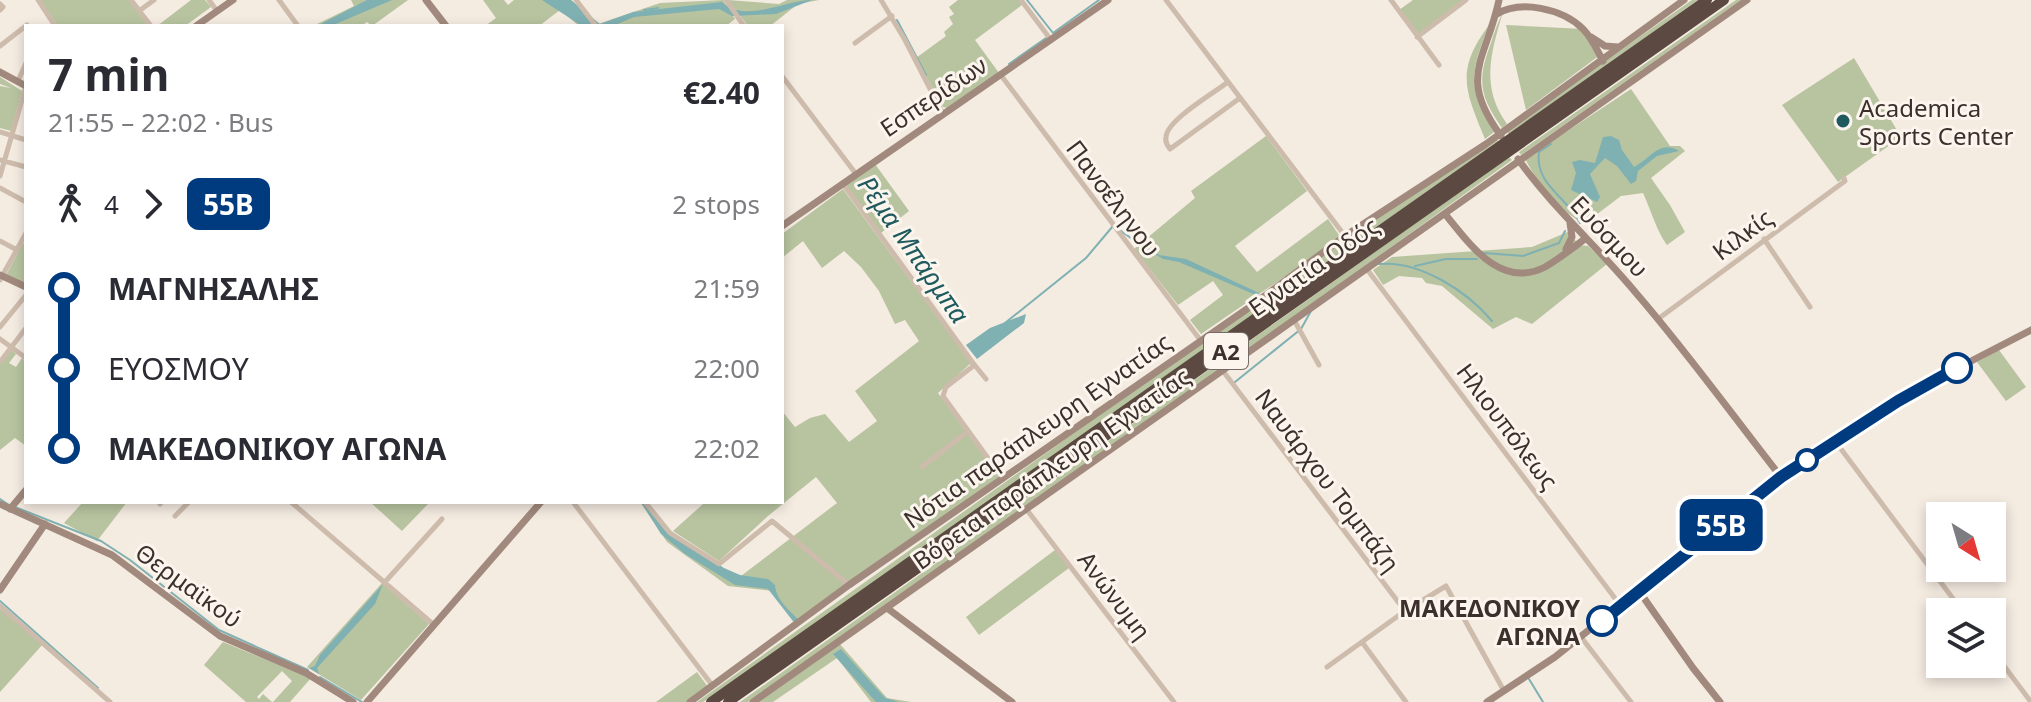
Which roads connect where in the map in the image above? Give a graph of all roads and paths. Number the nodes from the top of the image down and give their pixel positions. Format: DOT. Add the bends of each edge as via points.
graph roads {
  1 [pos="38,0"];
  2 [pos="131,0"];
  3 [pos="154,0"];
  4 [pos="209,0"];
  5 [pos="233,0"];
  6 [pos="279,0"];
  7 [pos="426,0"];
  8 [pos="576,0"];
  9 [pos="726,0"];
  10 [pos="881,0"];
  11 [pos="1021,0"];
  12 [pos="1108,0"];
  13 [pos="1166,0"];
  14 [pos="1391,0"];
  15 [pos="1466,0"];
  16 [pos="1499,0"];
  17 [pos="1684,0"];
  18 [pos="1707,0"];
  19 [pos="1724,0"];
  20 [pos="1747,0"];
  21 [pos="1515,2"];
  22 [pos="139,11"];
  23 [pos="217,11"];
  24 [pos="892,16"];
  25 [pos="1493,19"];
  26 [pos="54,24"];
  27 [pos="149,24"];
  28 [pos="199,24"];
  29 [pos="297,24"];
  30 [pos="444,24"];
  31 [pos="594,24"];
  32 [pos="743,24"];
  33 [pos="24,27"];
  34 [pos="1642,31"];
  35 [pos="1417,37"];
  36 [pos="1592,38"];
  37 [pos="1051,40"];
  38 [pos="855,43"];
  39 [pos="0,46"];
  40 [pos="1618,47"];
  41 [pos="1603,57"];
  42 [pos="1439,65"];
  43 [pos="24,68"];
  44 [pos="0,72"];
  45 [pos="1000,74"];
  46 [pos="784,79"];
  47 [pos="18,81"];
  48 [pos="1228,82"];
  49 [pos="24,85"];
  50 [pos="24,94"];
  51 [pos="1240,98"];
  52 [pos="943,114"];
  53 [pos="0,132"];
  54 [pos="13,136"];
  55 [pos="24,139"];
  56 [pos="3,160"];
  57 [pos="24,166"];
  58 [pos="856,174"];
  59 [pos="0,176"];
  60 [pos="1844,178"];
  61 [pos="842,183"];
  62 [pos="0,188"];
  63 [pos="24,201"];
  64 [pos="1448,211"];
  65 [pos="1569,222"];
  66 [pos="1430,224"];
  67 [pos="784,225"];
  68 [pos="1454,225"];
  69 [pos="1345,236"];
  70 [pos="1465,237"];
  71 [pos="1586,238"];
  72 [pos="1764,239"];
  73 [pos="0,241"];
  74 [pos="24,241"];
  75 [pos="1569,245"];
  76 [pos="17,250"];
  77 [pos="1563,255"];
  78 [pos="1366,268"];
  79 [pos="1,277"];
  80 [pos="24,286"];
  81 [pos="24,297"];
  82 [pos="1810,307"];
  83 [pos="1658,319"];
  84 [pos="1294,320"];
  85 [pos="0,327"];
  86 [pos="2031,330"];
  87 [pos="24,331"];
  88 [pos="0,339"];
  89 [pos="1201,341"];
  90 [pos="11,347"];
  91 [pos="24,357"];
  92 [pos="0,362"];
  93 [pos="973,363"];
  94 [pos="1319,365"];
  95 [pos="1223,371"];
  96 [pos="986,379"];
  97 [pos="968,431"];
  98 [pos="1835,441"];
  99 [pos="922,467"];
  100 [pos="1781,477"];
  101 [pos="1003,479"];
  102 [pos="24,492"];
  103 [pos="0,504"];
  104 [pos="184,504"];
  105 [pos="293,504"];
  106 [pos="539,504"];
  107 [pos="575,504"];
  108 [pos="647,504"];
  109 [pos="10,509"];
  110 [pos="1027,510"];
  111 [pos="175,516"];
  112 [pos="442,519"];
  113 [pos="45,524"];
  114 [pos="384,583"];
  115 [pos="849,585"];
  116 [pos="0,590"];
  117 [pos="1639,591"];
  118 [pos="1953,598"];
  119 [pos="1621,605"];
  120 [pos="0,606"];
  121 [pos="887,608"];
  122 [pos="1405,611"];
  123 [pos="434,625"];
  124 [pos="1581,637"];
  125 [pos="1362,642"];
  126 [pos="1327,667"];
  127 [pos="2006,669"];
  128 [pos="712,685"];
  129 [pos="1504,691"];
  130 [pos="110,702"];
  131 [pos="353,702"];
  132 [pos="367,702"];
  133 [pos="690,702"];
  134 [pos="711,702"];
  135 [pos="728,702"];
  136 [pos="753,702"];
  137 [pos="1012,702"];
  138 [pos="1174,702"];
  139 [pos="1406,702"];
  140 [pos="1487,702"];
  141 [pos="1631,702"];
  142 [pos="1720,702"];
  143 [pos="2031,702"];
  1 -- 26 [label="street"];
  2 -- 22 [label="street"];
  3 -- 22 [label="street"];
  4 -- 23 [label="street"];
  5 -- 23 [label="street"];
  6 -- 29 [label="street"];
  7 -- 30 [label="street"];
  8 -- 31 [label="street"];
  9 -- 32 [label="street"];
  10 -- 24 [label="street"];
  11 -- 37 [label="street"];
  12 -- 37 [label="street, Εσπερίδων"];
  13 -- 48 [label="street"];
  14 -- 35 [label="street"];
  15 -- 35 [label="street"];
  16 -- 21 [label="street"];
  16 -- 25 [label="street, Ευόσμου"];
  17 -- 34 [label="street, Νότια παράπλευρη Εγνατίας"];
  18 -- 134 [label="highway, Εγνατία Οδός / Α2"];
  19 -- 135 [label="highway, Εγνατία Οδός / Α2"];
  20 -- 64 [label="street, Βόρεια παράπλευρη Εγνατίας"];
  21 -- 25 [label="street"];
  21 -- 36 [label="street" via="1560,13"];
  22 -- 27 [label="street"];
  23 -- 28 [label="street"];
  24 -- 38 [label="street"];
  24 -- 52 [label="street"];
  25 -- 65 [label="street, Ευόσμου" via="1478,62 1479,98 1494,127"];
  33 -- 39 [label="street"];
  34 -- 40 [label="street, Νότια παράπλευρη Εγνατίας"];
  34 -- 41 [label="street, Νότια παράπλευρη Εγνατίας"];
  35 -- 42 [label="street"];
  36 -- 40 [label="street"];
  36 -- 41 [label="street"];
  37 -- 45 [label="street, Εσπερίδων"];
  40 -- 41 [label="street, Νότια παράπλευρη Εγνατίας"];
  41 -- 69 [label="street, Νότια παράπλευρη Εγνατίας" via="1486,144"];
  43 -- 47 [label="street"];
  44 -- 47 [label="street"];
  45 -- 52 [label="street, Εσπερίδων"];
  45 -- 89 [label="street, Πανσέληνου"];
  46 -- 58 [label="street"];
  47 -- 49 [label="street"];
  48 -- 51 [label="street"];
  48 -- 51 [label="street" via="1175,121 1165,139 1170,149"];
  50 -- 54 [label="street"];
  51 -- 69 [label="street"];
  52 -- 58 [label="street, Εσπερίδων"];
  53 -- 54 [label="street"];
  54 -- 55 [label="street"];
  54 -- 56 [label="street"];
  56 -- 57 [label="street"];
  56 -- 59 [label="street"];
  58 -- 61 [label="street, Εσπερίδων"];
  60 -- 72 [label="street, Κιλκίς"];
  61 -- 67 [label="street, Εσπερίδων"];
  61 -- 93 [label="street"];
  62 -- 63 [label="street"];
  64 -- 66 [label="street, Βόρεια παράπλευρη Εγνατίας"];
  64 -- 68 [label="street, Ευόσμου"];
  64 -- 70 [label="street"];
  65 -- 71 [label="street, Ευόσμου"];
  65 -- 75 [label="street"];
  66 -- 68 [label="street"];
  66 -- 78 [label="street, Βόρεια παράπλευρη Εγνατίας"];
  68 -- 70 [label="street, Ευόσμου"];
  69 -- 89 [label="street, Νότια παράπλευρη Εγνατίας"];
  70 -- 77 [label="street, Ευόσμου" via="1486,261 1512,271 1536,271"];
  71 -- 75 [label="street"];
  71 -- 77 [label="street, Ευόσμου"];
  71 -- 83 [label="street, Ευόσμου"];
  72 -- 82 [label="street"];
  72 -- 83 [label="street, Κιλκίς"];
  73 -- 76 [label="street"];
  74 -- 76 [label="street"];
  75 -- 77 [label="street"];
  76 -- 79 [label="street"];
  78 -- 84 [label="street, Βόρεια παράπλευρη Εγνατίας"];
  78 -- 119 [label="street, Ηλιουπόλεως"];
  79 -- 80 [label="street"];
  81 -- 85 [label="street"];
  83 -- 100 [label="street, Ευόσμου"];
  84 -- 94 [label="street"];
  84 -- 95 [label="street, Βόρεια παράπλευρη Εγνατίας"];
  86 -- 98 [label="street" via="1921,387"];
  87 -- 90 [label="street"];
  88 -- 90 [label="street"];
  89 -- 101 [label="street, Νότια παράπλευρη Εγνατίας"];
  90 -- 91 [label="street"];
  90 -- 92 [label="street"];
  93 -- 96 [label="street"];
  93 -- 97 [label="street" via="943,395"];
  95 -- 110 [label="street, Βόρεια παράπλευρη Εγνατίας"];
  95 -- 122 [label="street, Ναυάρχου Τομπάζη"];
  97 -- 99 [label="street"];
  97 -- 101 [label="street"];
  98 -- 100 [label="street"];
  98 -- 118 [label="street"];
  100 -- 117 [label="street"];
  101 -- 115 [label="street, Νότια παράπλευρη Εγνατίας"];
  102 -- 109 [label="street"];
  103 -- 109 [label="street, Θερμαϊκού"];
  104 -- 111 [label="street"];
  105 -- 114 [label="street"];
  106 -- 123 [label="street"];
  107 -- 128 [label="street"];
  108 -- 115 [label="street" via="670,533 719,564 772,521"];
  109 -- 113 [label="street, Θερμαϊκού"];
  110 -- 121 [label="street, Βόρεια παράπλευρη Εγνατίας"];
  110 -- 138 [label="street, Ανώνυμη"];
  112 -- 114 [label="street"];
  113 -- 116 [label="street"];
  113 -- 131 [label="street, Θερμαϊκού" via="122,561 218,635 306,673"];
  114 -- 123 [label="street"];
  115 -- 128 [label="street, Νότια παράπλευρη Εγνατίας"];
  117 -- 119 [label="street"];
  117 -- 142 [label="street"];
  119 -- 124 [label="street"];
  120 -- 130 [label="street"];
  121 -- 136 [label="street, Βόρεια παράπλευρη Εγνατίας"];
  121 -- 137 [label="street"];
  122 -- 125 [label="street"];
  122 -- 129 [label="street" via="1446,586"];
  123 -- 132 [label="street"];
  124 -- 129 [label="street"];
  124 -- 141 [label="street"];
  125 -- 126 [label="street"];
  125 -- 139 [label="street"];
  127 -- 143 [label="street"];
  128 -- 133 [label="street, Νότια παράπλευρη Εγνατίας"];
  129 -- 140 [label="street"];
}
